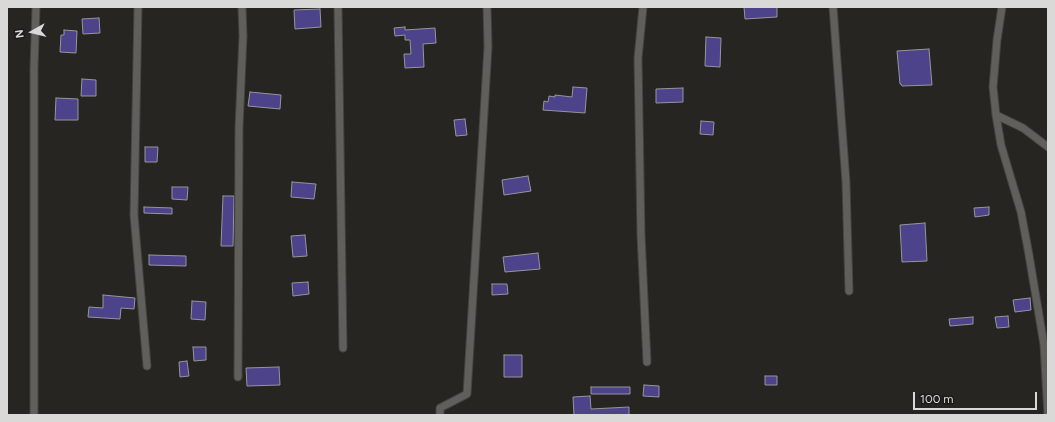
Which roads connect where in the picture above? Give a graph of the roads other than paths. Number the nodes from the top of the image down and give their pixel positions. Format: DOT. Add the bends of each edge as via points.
graph roads {
  1 [pos="36,7"];
  2 [pos="138,7"];
  3 [pos="242,7"];
  4 [pos="338,7"];
  5 [pos="487,7"];
  6 [pos="643,7"];
  7 [pos="833,7"];
  8 [pos="1002,7"];
  9 [pos="996,115"];
  10 [pos="1048,147"];
  11 [pos="849,291"];
  12 [pos="344,348"];
  13 [pos="647,362"];
  14 [pos="147,366"];
  15 [pos="238,377"];
  16 [pos="34,415"];
  17 [pos="440,415"];
  18 [pos="1048,415"];
  1 -- 16 [label="street"];
  2 -- 14 [label="street" via="134,215"];
  3 -- 15 [label="street"];
  4 -- 12 [label="street"];
  5 -- 17 [label="street" via="488,48 467,394 440,408"];
  6 -- 13 [label="street" via="638,58 641,235"];
  7 -- 11 [label="street" via="846,182"];
  8 -- 9 [label="street" via="996,40 993,87"];
  9 -- 10 [label="street" via="1023,128"];
  9 -- 18 [label="street" via="1000,145 1021,212 1030,263 1044,345"];
}
